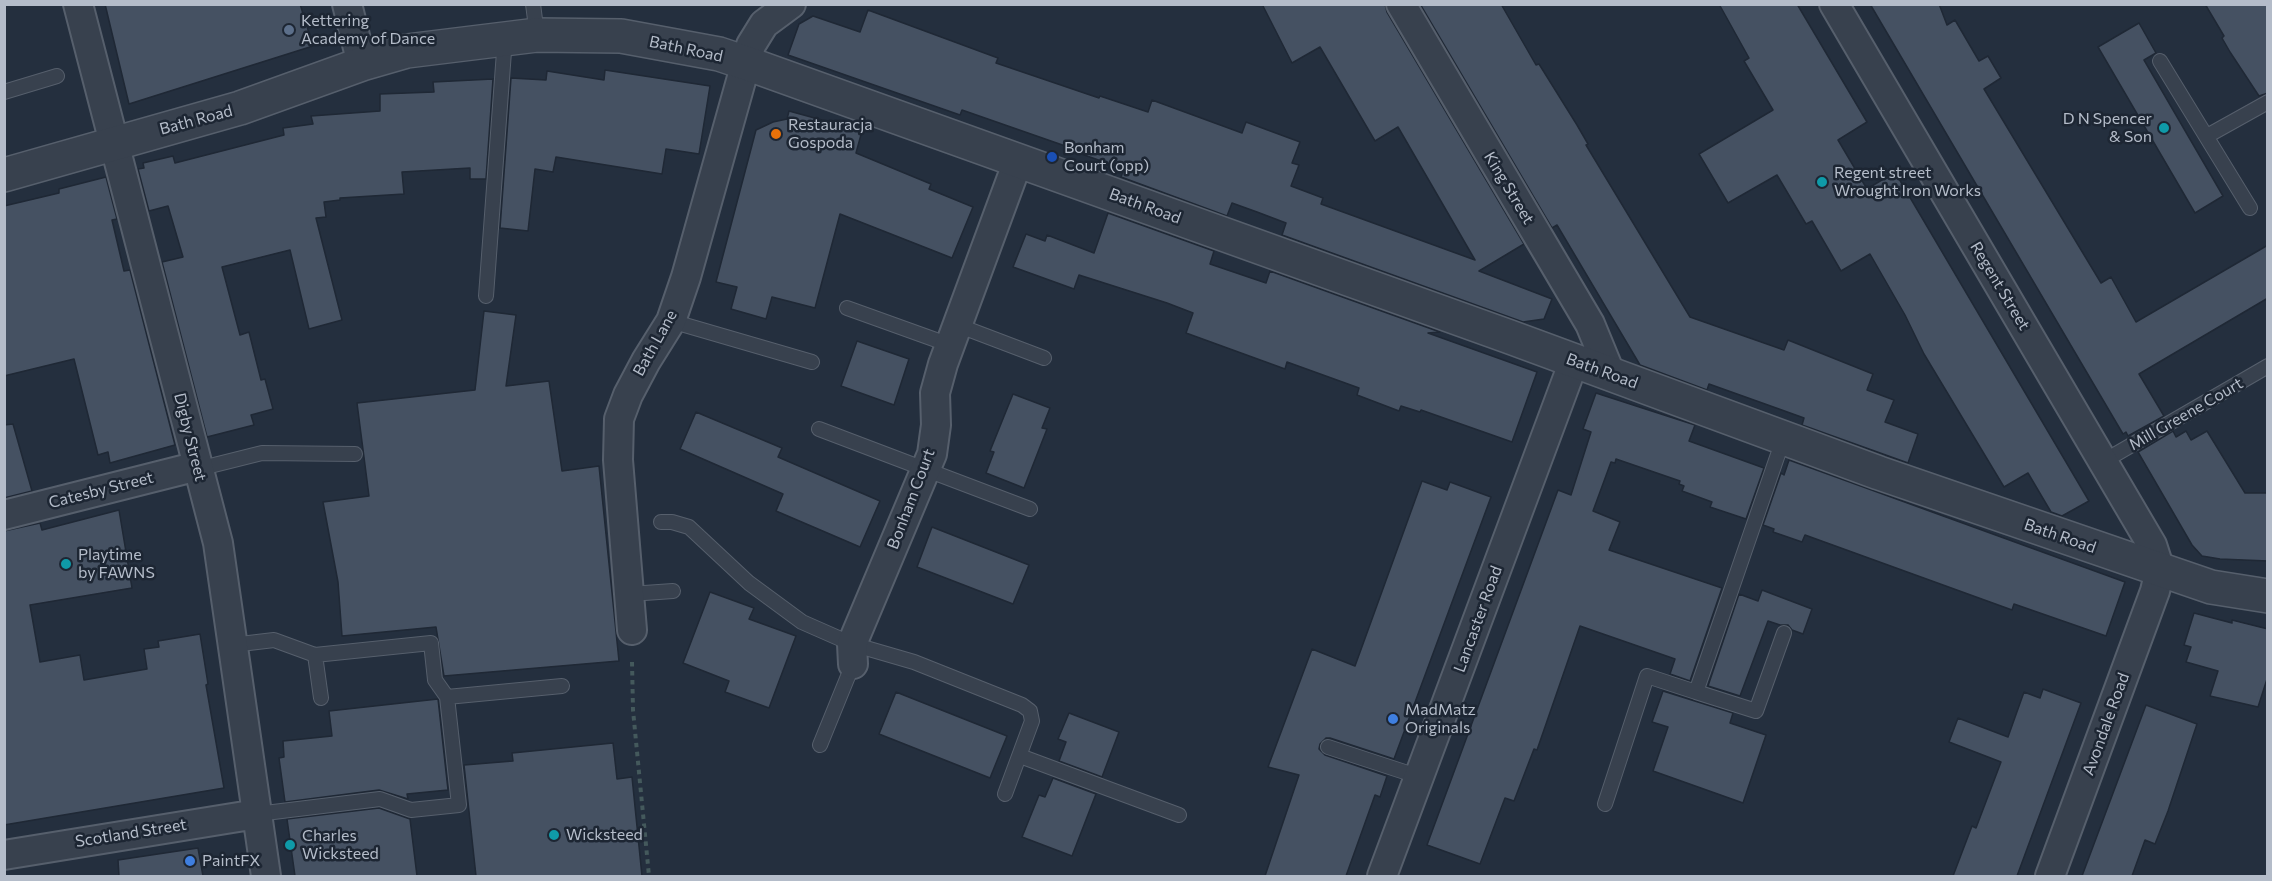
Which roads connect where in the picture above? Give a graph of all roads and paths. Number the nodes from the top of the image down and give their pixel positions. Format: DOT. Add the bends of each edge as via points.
graph roads {
  1 [pos="78,4"];
  2 [pos="347,4"];
  3 [pos="790,4"];
  4 [pos="1401,4"];
  5 [pos="1834,4"];
  6 [pos="525,26"];
  7 [pos="2160,61"];
  8 [pos="746,63"];
  9 [pos="362,64"];
  10 [pos="57,76"];
  11 [pos="4,92"];
  12 [pos="2268,102"];
  13 [pos="2207,136"];
  14 [pos="114,143"];
  15 [pos="1018,161"];
  16 [pos="4,175"];
  17 [pos="2250,208"];
  18 [pos="486,296"];
  19 [pos="847,308"];
  20 [pos="671,321"];
  21 [pos="953,335"];
  22 [pos="1044,358"];
  23 [pos="1574,361"];
  24 [pos="812,362"];
  25 [pos="2268,366"];
  26 [pos="1611,375"];
  27 [pos="819,429"];
  28 [pos="1784,437"];
  29 [pos="355,454"];
  30 [pos="2104,461"];
  31 [pos="198,467"];
  32 [pos="926,470"];
  33 [pos="1030,509"];
  34 [pos="4,515"];
  35 [pos="661,522"];
  36 [pos="2160,570"];
  37 [pos="673,591"];
  38 [pos="630,594"];
  39 [pos="2268,596"];
  40 [pos="632,630"];
  41 [pos="1784,633"];
  42 [pos="232,645"];
  43 [pos="852,654"];
  44 [pos="315,655"];
  45 [pos="562,686"];
  46 [pos="1696,692"];
  47 [pos="447,697"];
  48 [pos="321,698"];
  49 [pos="820,745"];
  50 [pos="1328,747"];
  51 [pos="1020,756"];
  52 [pos="1420,777"];
  53 [pos="1005,794"];
  54 [pos="1605,804"];
  55 [pos="257,814"];
  56 [pos="1179,815"];
  57 [pos="4,855"];
  58 [pos="266,876"];
  59 [pos="649,876"];
  60 [pos="1382,876"];
  61 [pos="2050,876"];
  1 -- 14 [label="street, Digby Street"];
  2 -- 9 [label="street"];
  3 -- 8 [label="street, Bath Lane" via="764,24 751,45"];
  4 -- 26 [label="street, King Street" via="1590,324"];
  5 -- 30 [label="street, Regent Street"];
  6 -- 8 [label="street, Bath Road" via="621,36"];
  6 -- 9 [label="street, Bath Road"];
  6 -- 18 [label="lane"];
  7 -- 13 [label="lane"];
  8 -- 15 [label="street, Bath Road"];
  8 -- 20 [label="street, Bath Lane"];
  9 -- 14 [label="street, Bath Road" via="240,108"];
  10 -- 11 [label="lane"];
  12 -- 13 [label="lane"];
  13 -- 17 [label="lane"];
  14 -- 16 [label="street, Bath Road"];
  14 -- 31 [label="street, Digby Street"];
  15 -- 21 [label="street, Bonham Court"];
  15 -- 23 [label="street, Bath Road"];
  19 -- 21 [label="lane"];
  20 -- 24 [label="lane"];
  20 -- 38 [label="street, Bath Lane" via="646,361 619,418 618,460"];
  21 -- 22 [label="lane"];
  21 -- 32 [label="street, Bonham Court" via="935,393 936,425"];
  23 -- 26 [label="street, Bath Road"];
  23 -- 52 [label="street, Lancaster Road"];
  25 -- 30 [label="lane, Mill Greene Court"];
  26 -- 28 [label="street, Bath Road"];
  27 -- 32 [label="lane"];
  28 -- 36 [label="street, Bath Road"];
  28 -- 46 [label="lane"];
  29 -- 31 [label="lane" via="262,453"];
  30 -- 36 [label="street, Regent Street" via="2152,545"];
  31 -- 34 [label="street, Catesby Street"];
  31 -- 42 [label="street, Digby Street" via="218,543"];
  32 -- 33 [label="lane"];
  32 -- 43 [label="street, Bonham Court"];
  35 -- 43 [label="lane" via="689,527 749,583"];
  36 -- 39 [label="street, Bath Road" via="2211,587"];
  36 -- 61 [label="street, Avondale Road"];
  37 -- 38 [label="lane"];
  38 -- 40 [label="street, Bath Lane"];
  40 -- 59 [label="path" via="631,684"];
  41 -- 46 [label="lane" via="1756,711"];
  42 -- 44 [label="lane" via="274,640"];
  42 -- 55 [label="street, Digby Street"];
  43 -- 49 [label="lane"];
  43 -- 51 [label="lane" via="914,662 1022,705 1030,711 1032,721"];
  44 -- 47 [label="lane" via="431,643 435,680"];
  44 -- 48 [label="lane"];
  45 -- 47 [label="lane"];
  46 -- 54 [label="lane" via="1647,676"];
  47 -- 55 [label="lane" via="459,805 411,810 380,799"];
  50 -- 52 [label="lane"];
  51 -- 53 [label="lane"];
  51 -- 56 [label="lane"];
  52 -- 60 [label="street, Lancaster Road"];
  55 -- 57 [label="street, Scotland Street"];
  55 -- 58 [label="street, Digby Street"];
}
